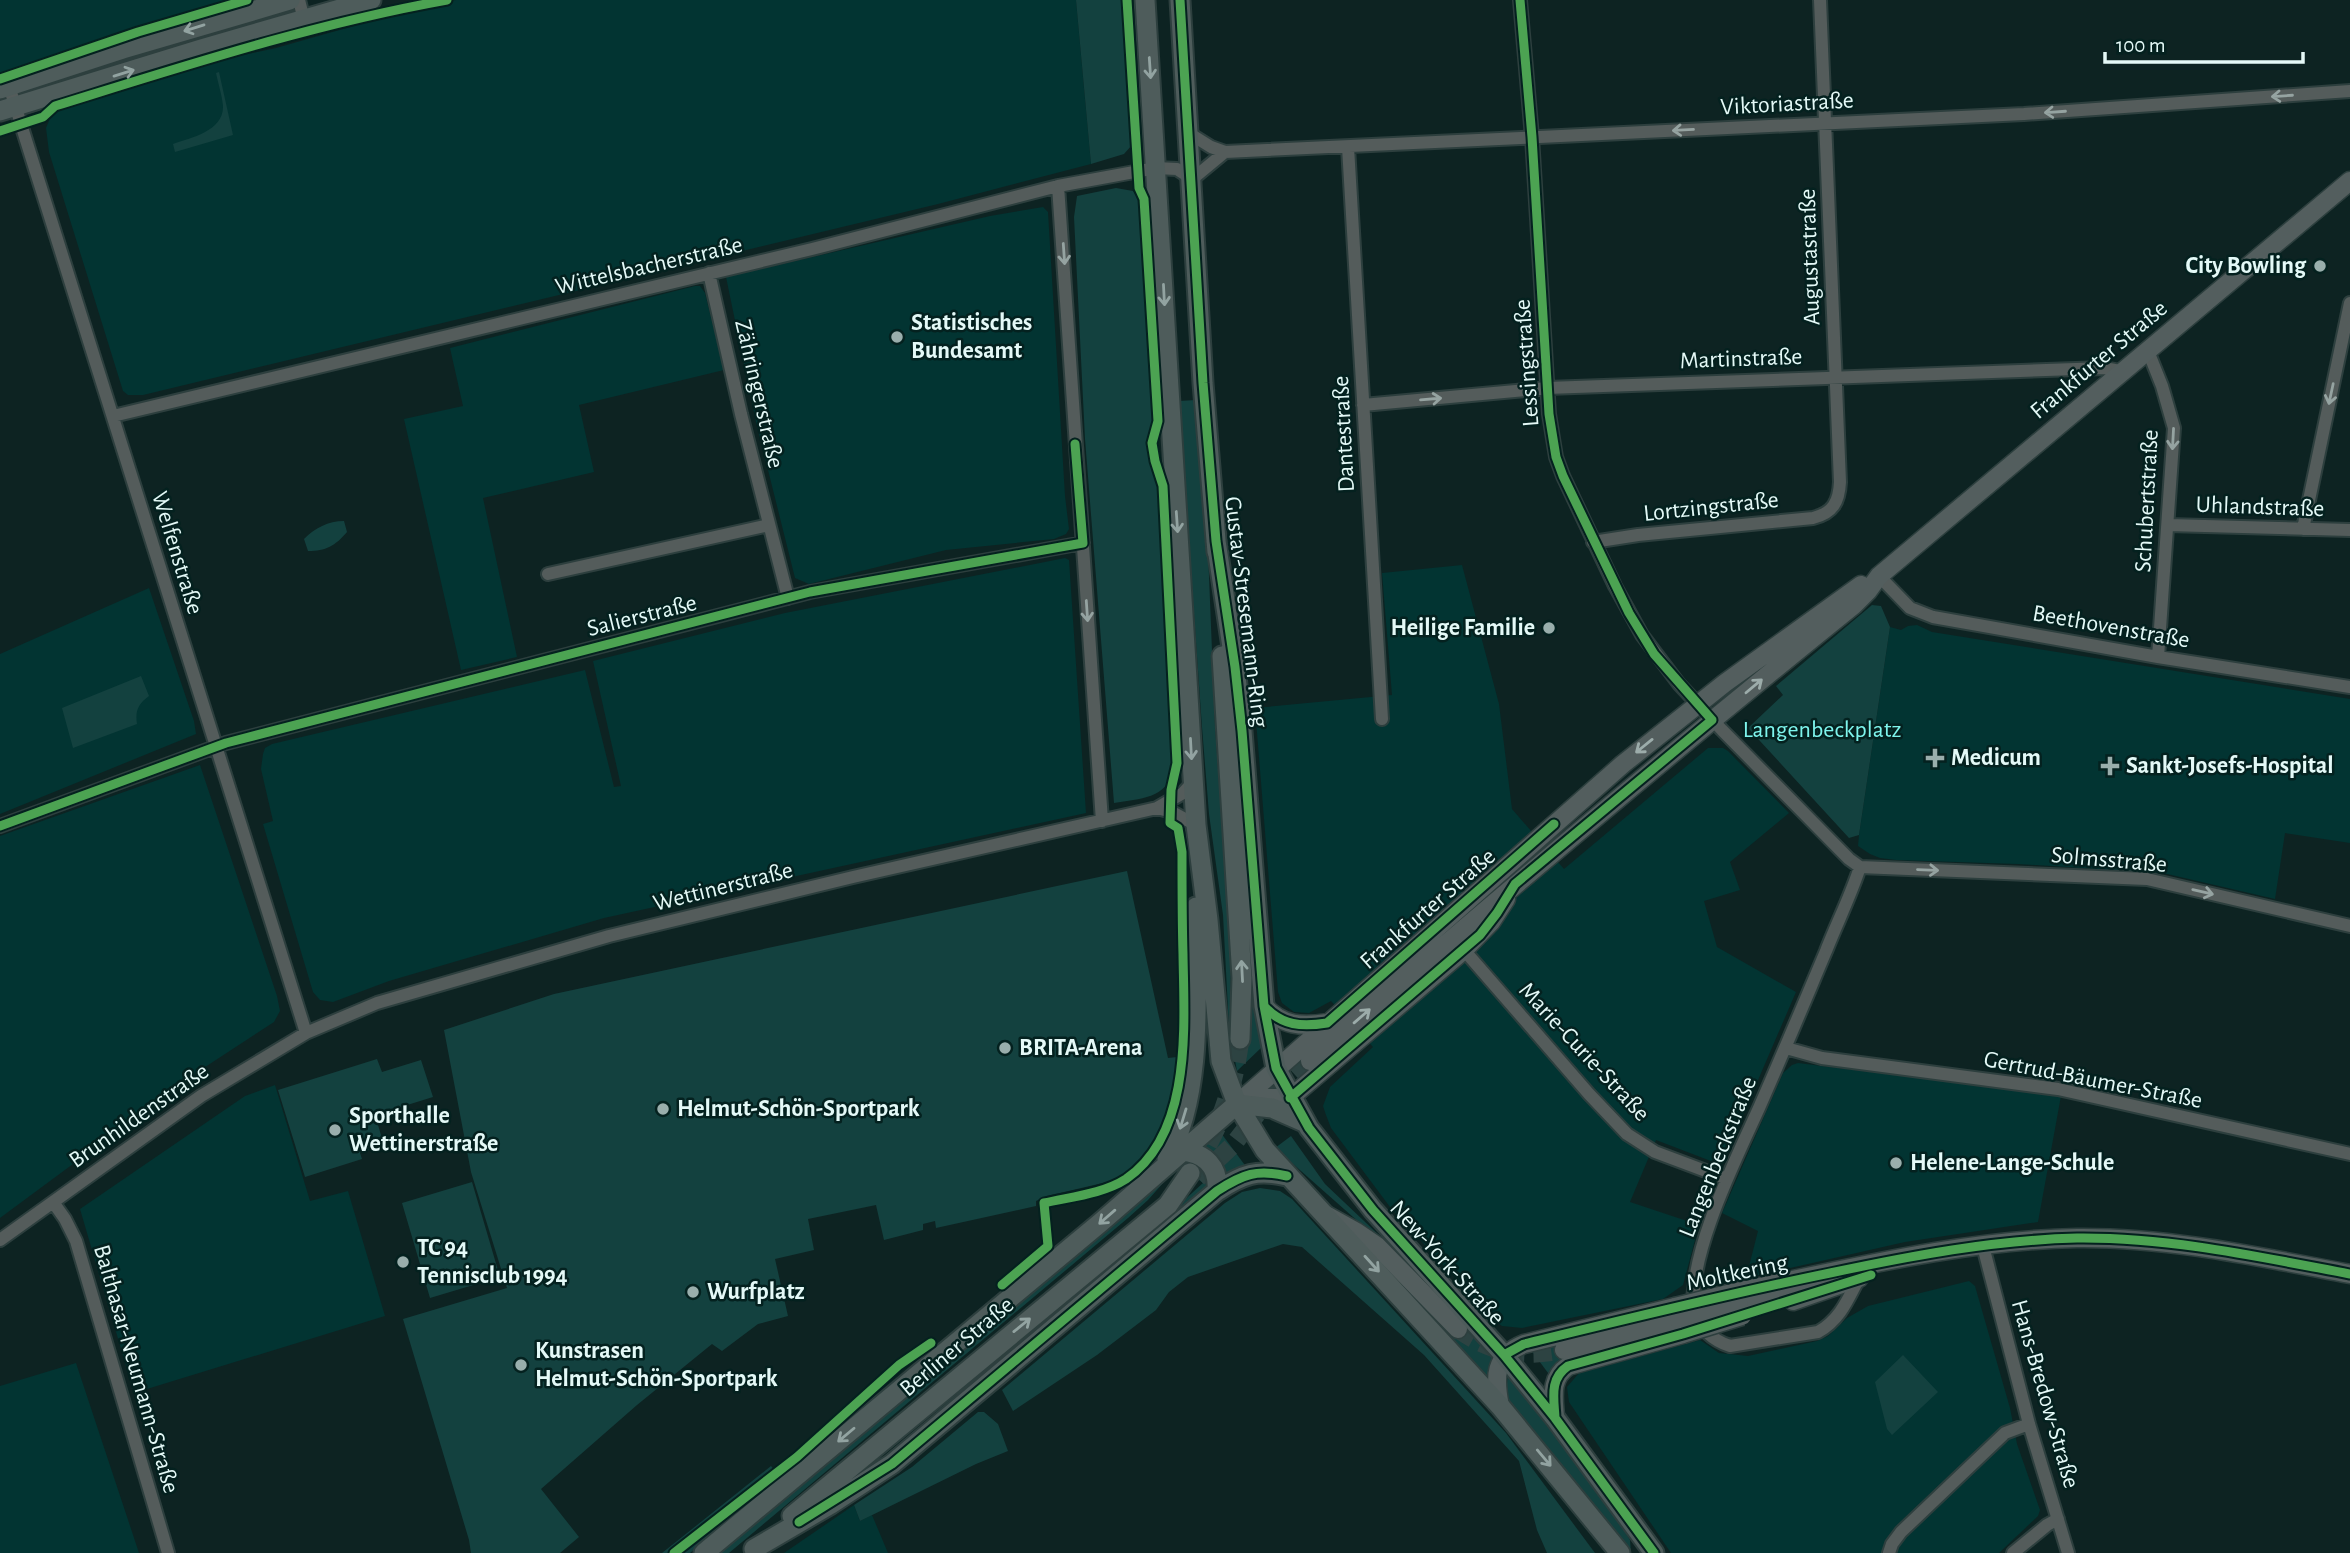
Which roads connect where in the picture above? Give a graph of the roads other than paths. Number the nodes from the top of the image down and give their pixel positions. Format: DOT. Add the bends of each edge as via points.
graph roads {
  1 [pos="290,0"];
  2 [pos="299,0"];
  3 [pos="371,0"];
  4 [pos="1145,0"];
  5 [pos="1180,0"];
  6 [pos="1520,0"];
  7 [pos="1820,0"];
  8 [pos="304,20"];
  9 [pos="5,87"];
  10 [pos="2350,91"];
  11 [pos="8,109"];
  12 [pos="1825,124"];
  13 [pos="1187,131"];
  14 [pos="1532,137"];
  15 [pos="1348,147"];
  16 [pos="1225,152"];
  17 [pos="1156,168"];
  18 [pos="1190,181"];
  19 [pos="2350,181"];
  20 [pos="1058,187"];
  21 [pos="709,273"];
  22 [pos="2350,303"];
  23 [pos="2148,351"];
  24 [pos="2120,375"];
  25 [pos="1835,376"];
  26 [pos="1203,383"];
  27 [pos="1169,385"];
  28 [pos="1547,388"];
  29 [pos="1363,405"];
  30 [pos="113,416"];
  31 [pos="1831,511"];
  32 [pos="769,525"];
  33 [pos="2168,525"];
  34 [pos="2303,529"];
  35 [pos="2350,530"];
  36 [pos="1216,541"];
  37 [pos="1083,542"];
  38 [pos="1593,542"];
  39 [pos="548,574"];
  40 [pos="1879,576"];
  41 [pos="788,598"];
  42 [pos="2158,657"];
  43 [pos="2350,687"];
  44 [pos="1698,704"];
  45 [pos="1382,719"];
  46 [pos="1713,720"];
  47 [pos="215,746"];
  48 [pos="1193,782"];
  49 [pos="1157,808"];
  50 [pos="1102,821"];
  51 [pos="0,826"];
  52 [pos="1197,828"];
  53 [pos="1860,867"];
  54 [pos="1515,884"];
  55 [pos="2350,926"];
  56 [pos="1464,950"];
  57 [pos="1264,1006"];
  58 [pos="1327,1023"];
  59 [pos="306,1033"];
  60 [pos="1240,1039"];
  61 [pos="1786,1048"];
  62 [pos="1310,1061"];
  63 [pos="1276,1068"];
  64 [pos="1290,1098"];
  65 [pos="1242,1099"];
  66 [pos="1304,1122"];
  67 [pos="1182,1151"];
  68 [pos="2350,1154"];
  69 [pos="1158,1172"];
  70 [pos="1194,1175"];
  71 [pos="1287,1176"];
  72 [pos="1727,1179"];
  73 [pos="1217,1191"];
  74 [pos="53,1202"];
  75 [pos="1325,1214"];
  76 [pos="0,1240"];
  77 [pos="1983,1246"];
  78 [pos="2350,1274"];
  79 [pos="1859,1278"];
  80 [pos="1739,1305"];
  81 [pos="1679,1320"];
  82 [pos="1458,1329"];
  83 [pos="1564,1350"];
  84 [pos="1504,1355"];
  85 [pos="1500,1406"];
  86 [pos="1555,1418"];
  87 [pos="2029,1424"];
  88 [pos="2058,1519"];
  89 [pos="751,1551"];
  90 [pos="1649,1551"];
  91 [pos="168,1553"];
  92 [pos="704,1553"];
  93 [pos="1620,1553"];
  94 [pos="1889,1553"];
  95 [pos="2013,1553"];
  96 [pos="2068,1553"];
  1 -- 9 [label="main road, one-way"];
  2 -- 8 [label="street"];
  3 -- 8 [label="main road"];
  4 -- 17 [label="main road, one-way"];
  5 -- 13 [label="main road, Gustav-Stresemann-Ring"];
  6 -- 14 [label="street, Lessingstraße"];
  7 -- 12 [label="street, Augustastraße"];
  11 -- 8 [label="main road, one-way"];
  9 -- 11 [label="street, Welfenstraße"];
  10 -- 12 [label="street, Viktoriastraße, one-way"];
  11 -- 30 [label="street, Welfenstraße"];
  12 -- 14 [label="street, Viktoriastraße, one-way"];
  12 -- 25 [label="street, Augustastraße"];
  13 -- 16 [label="street"];
  13 -- 18 [label="main road, Gustav-Stresemann-Ring"];
  14 -- 15 [label="street, Viktoriastraße"];
  14 -- 28 [label="street, Lessingstraße"];
  15 -- 16 [label="street, Viktoriastraße"];
  15 -- 29 [label="street, Dantestraße"];
  16 -- 18 [label="street"];
  17 -- 18 [label="street, Wittelsbacherstraße" via="1177,169"];
  17 -- 20 [label="street, Wittelsbacherstraße"];
  17 -- 27 [label="main road, one-way"];
  18 -- 26 [label="main road, Gustav-Stresemann-Ring"];
  19 -- 23 [label="main road, Frankfurter Straße"];
  20 -- 21 [label="street, Wittelsbacherstraße"];
  20 -- 37 [label="street, one-way"];
  21 -- 30 [label="street, Wittelsbacherstraße"];
  21 -- 32 [label="street, Zähringerstraße"];
  22 -- 34 [label="street, one-way"];
  23 -- 24 [label="main road, Frankfurter Straße"];
  23 -- 33 [label="street, Schubertstraße, one-way" via="2174,428"];
  24 -- 25 [label="street, Martinstraße" via="2104,368"];
  24 -- 40 [label="main road, Frankfurter Straße"];
  25 -- 28 [label="street, Martinstraße"];
  25 -- 31 [label="street, Augustastraße" via="1840,494"];
  26 -- 27 [label="main road" via="1189,393"];
  26 -- 36 [label="main road, Gustav-Stresemann-Ring"];
  27 -- 48 [label="main road, one-way"];
  29 -- 28 [label="street, Martinstraße, one-way"];
  28 -- 38 [label="street, Lessingstraße" via="1556,457"];
  29 -- 45 [label="street, Dantestraße"];
  30 -- 47 [label="street, Welfenstraße"];
  31 -- 38 [label="street, Lortzingstraße" via="1813,518"];
  32 -- 39 [label="street"];
  32 -- 41 [label="street, Zähringerstraße"];
  33 -- 34 [label="street, Uhlandstraße"];
  33 -- 42 [label="street, Schubertstraße"];
  34 -- 35 [label="street, Uhlandstraße"];
  36 -- 57 [label="main road, Gustav-Stresemann-Ring" via="1236,667"];
  60 -- 36 [label="main road, Gustav-Stresemann-Ring, one-way" via="1242,978"];
  37 -- 41 [label="street, Salierstraße"];
  37 -- 50 [label="street, one-way"];
  38 -- 44 [label="street, Lessingstraße" via="1642,635"];
  40 -- 42 [label="street, Beethovenstraße" via="1910,608 1933,617"];
  40 -- 44 [label="main road, Frankfurter Straße"];
  46 -- 40 [label="main road, Frankfurter Straße, one-way" via="1854,605"];
  41 -- 47 [label="street, Salierstraße"];
  42 -- 43 [label="street, Beethovenstraße"];
  44 -- 46 [label="street, Lessingstraße"];
  44 -- 58 [label="main road, Frankfurter Straße, one-way" via="1592,790"];
  46 -- 53 [label="street"];
  46 -- 54 [label="main road, Frankfurter Straße"];
  47 -- 51 [label="street, Salierstraße"];
  47 -- 59 [label="street, Welfenstraße"];
  48 -- 49 [label="street, Wettinerstraße"];
  48 -- 52 [label="main road"];
  49 -- 50 [label="street, Wettinerstraße"];
  49 -- 52 [label="street"];
  50 -- 59 [label="street, Wettinerstraße" via="609,936 400,995"];
  52 -- 65 [label="main road" via="1217,1040 1227,1084"];
  52 -- 69 [label="main road, one-way" via="1190,1088 1176,1140"];
  53 -- 55 [label="street, Solmsstraße, one-way" via="2147,879"];
  53 -- 61 [label="street, Langenbeckstraße"];
  54 -- 56 [label="main road" via="1491,922"];
  62 -- 54 [label="main road, Frankfurter Straße, one-way"];
  56 -- 64 [label="main road"];
  56 -- 72 [label="street, Marie-Curie-Straße" via="1627,1134 1655,1152"];
  57 -- 58 [label="main road" via="1288,1023"];
  57 -- 63 [label="main road, Gustav-Stresemann-Ring"];
  58 -- 63 [label="main road, Frankfurter Straße"];
  59 -- 74 [label="street, Brunhildenstraße" via="201,1096"];
  61 -- 68 [label="street, Gertrud-Bäumer-Straße" via="1822,1058 2058,1089"];
  61 -- 72 [label="street, Langenbeckstraße"];
  63 -- 64 [label="main road, Gustav-Stresemann-Ring"];
  63 -- 65 [label="main road, Frankfurter Straße"];
  64 -- 65 [label="main road"];
  64 -- 66 [label="main road, New-York-Straße"];
  65 -- 66 [label="main road, New-York-Straße"];
  65 -- 67 [label="main road, Berliner Straße"];
  65 -- 71 [label="main road" via="1265,1150"];
  66 -- 84 [label="main road, New-York-Straße" via="1373,1210"];
  67 -- 69 [label="main road, Berliner Straße"];
  67 -- 73 [label="main road" via="1209,1162"];
  69 -- 92 [label="main road, Berliner Straße, one-way"];
  89 -- 70 [label="main road, Berliner Straße, one-way" via="1168,1205"];
  71 -- 73 [label="main road" via="1254,1172"];
  71 -- 75 [label="main road"];
  72 -- 79 [label="street, Langenbeckstraße" via="1703,1247 1694,1307 1701,1325 1719,1342 1735,1346 1818,1332 1834,1322"];
  73 -- 89 [label="main road" via="892,1464"];
  74 -- 76 [label="street, Brunhildenstraße"];
  74 -- 91 [label="street, Balthasar-Neumann-Straße" via="76,1241"];
  75 -- 82 [label="main road" via="1377,1246"];
  75 -- 85 [label="main road, one-way"];
  77 -- 78 [label="main road, Moltkering" via="2079,1238 2150,1241"];
  77 -- 79 [label="main road, Moltkering"];
  77 -- 80 [label="main road, Moltkering" via="1877,1263"];
  77 -- 87 [label="street, Hans-Bredow-Straße"];
  79 -- 80 [label="main road, Moltkering"];
  80 -- 81 [label="main road, Moltkering, bridge"];
  80 -- 81 [label="main road, bridge"];
  81 -- 83 [label="main road, Moltkering"];
  81 -- 84 [label="main road, Moltkering" via="1524,1344"];
  81 -- 86 [label="main road" via="1560,1371 1554,1385"];
  84 -- 85 [label="main road" via="1497,1380"];
  84 -- 86 [label="main road, New-York-Straße"];
  85 -- 93 [label="main road, one-way"];
  86 -- 90 [label="main road, New-York-Straße"];
  87 -- 88 [label="street, Hans-Bredow-Straße"];
  87 -- 94 [label="street" via="2004,1433 1901,1532"];
  88 -- 95 [label="street"];
  88 -- 96 [label="street, Hans-Bredow-Straße"];
}
